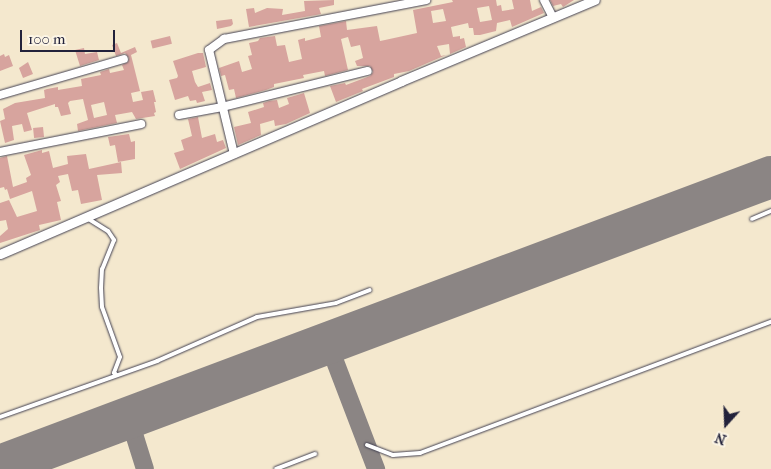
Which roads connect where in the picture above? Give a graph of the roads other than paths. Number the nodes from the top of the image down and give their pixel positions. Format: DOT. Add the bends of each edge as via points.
graph roads {
  1 [pos="426,0"];
  2 [pos="544,0"];
  3 [pos="595,0"];
  4 [pos="553,18"];
  5 [pos="124,59"];
  6 [pos="368,70"];
  7 [pos="0,95"];
  8 [pos="222,107"];
  9 [pos="179,115"];
  10 [pos="141,124"];
  11 [pos="0,152"];
  12 [pos="234,154"];
  13 [pos="771,211"];
  14 [pos="86,217"];
  15 [pos="752,219"];
  16 [pos="0,254"];
  17 [pos="370,290"];
  18 [pos="771,322"];
  19 [pos="116,374"];
  20 [pos="0,417"];
  21 [pos="367,445"];
  22 [pos="315,454"];
  23 [pos="276,469"];
  1 -- 8 [label="street" via="224,39 209,50"];
  2 -- 4 [label="street"];
  3 -- 4 [label="street"];
  4 -- 12 [label="street"];
  5 -- 7 [label="street"];
  6 -- 8 [label="street"];
  8 -- 9 [label="street"];
  8 -- 12 [label="street"];
  10 -- 11 [label="street"];
  12 -- 14 [label="street"];
  13 -- 15 [label="lane"];
  14 -- 16 [label="street"];
  14 -- 19 [label="lane" via="108,231 114,240 102,269 101,288 102,307 120,357"];
  17 -- 19 [label="lane" via="336,303 257,317 165,357"];
  18 -- 21 [label="lane" via="420,453 394,455"];
  19 -- 20 [label="lane"];
  22 -- 23 [label="lane"];
}
